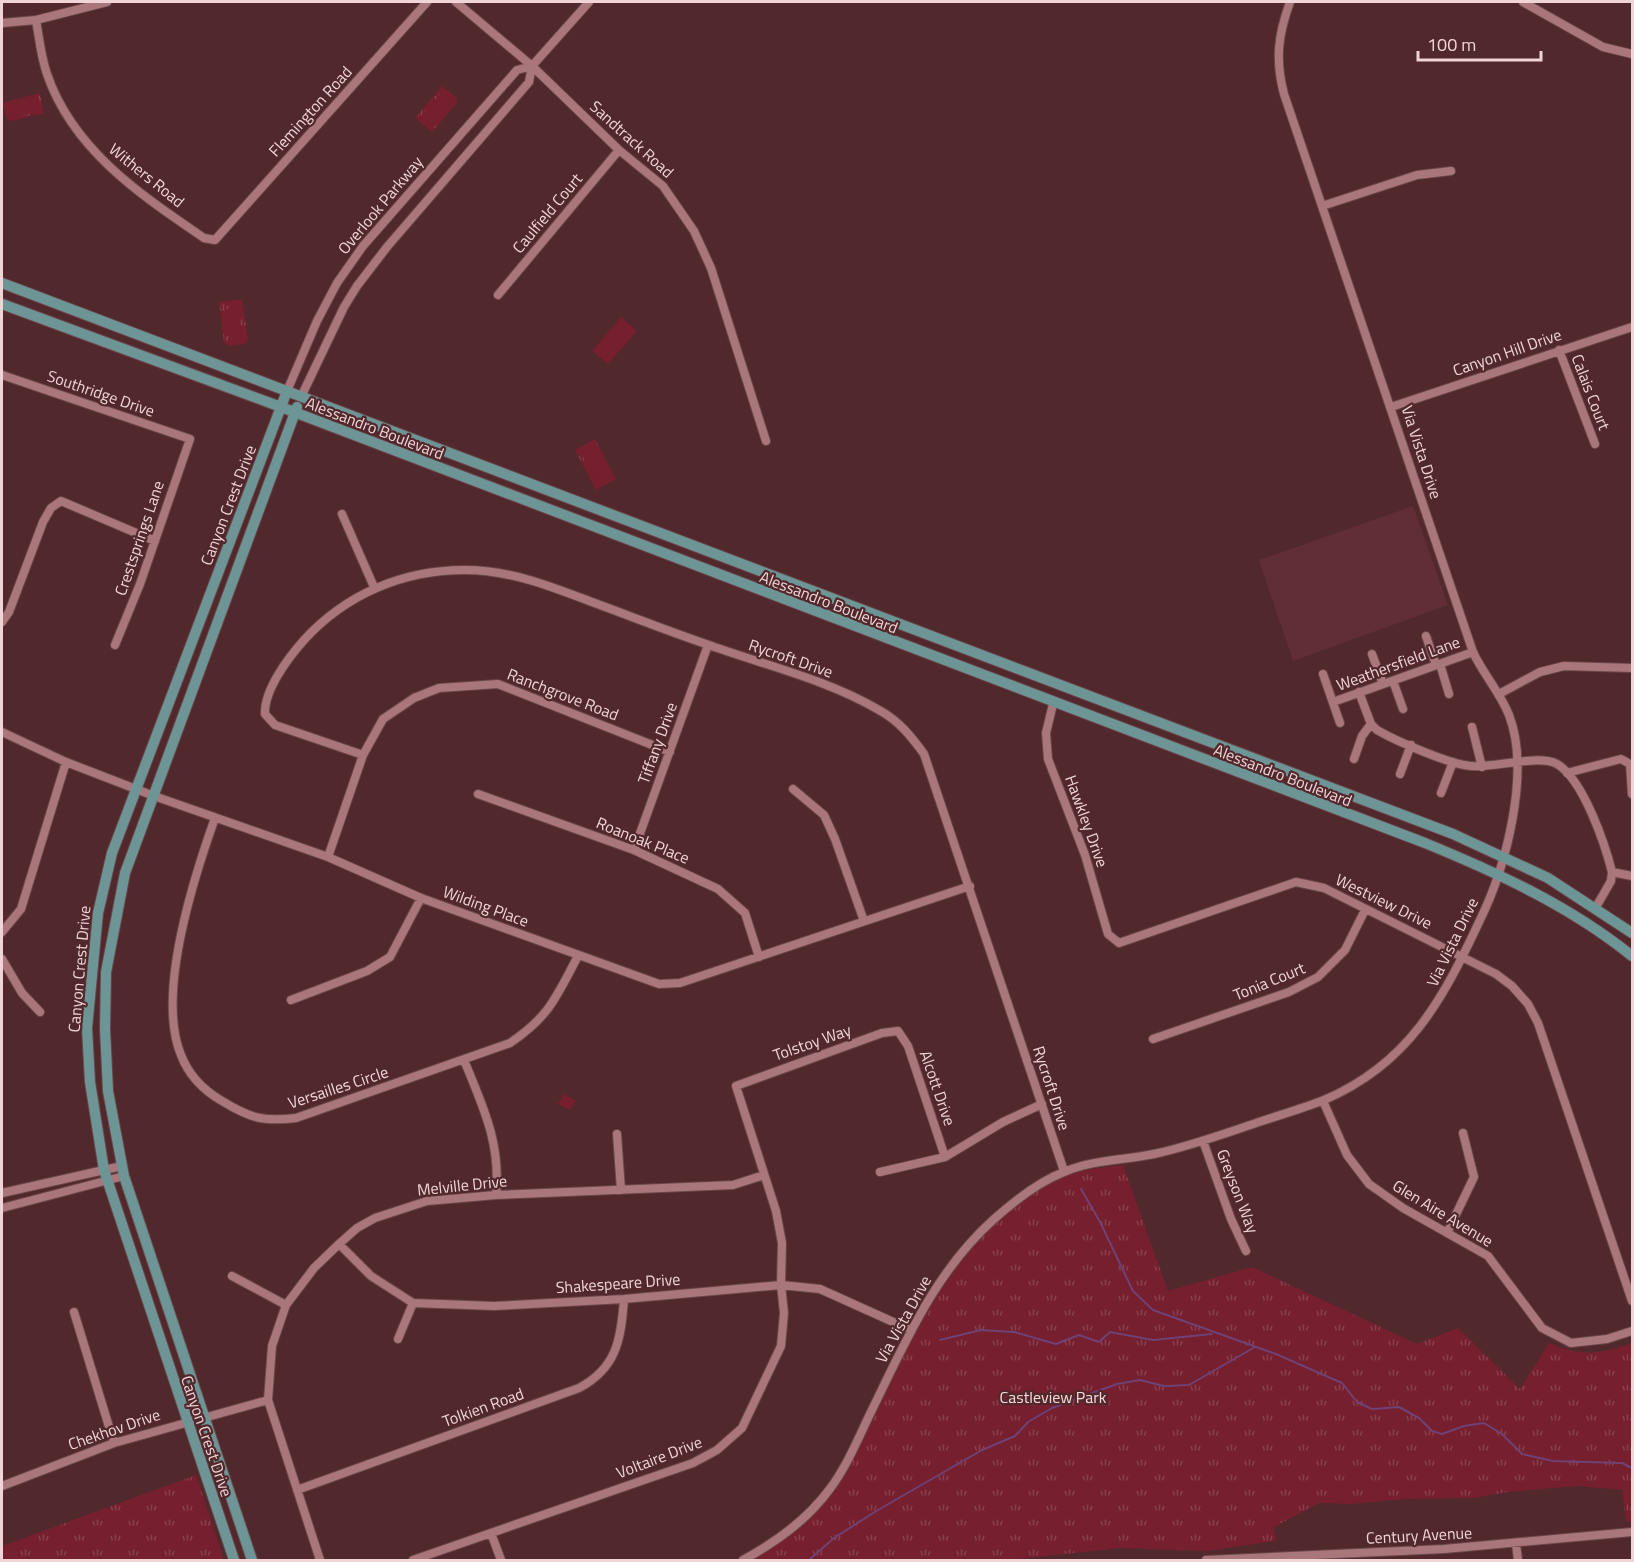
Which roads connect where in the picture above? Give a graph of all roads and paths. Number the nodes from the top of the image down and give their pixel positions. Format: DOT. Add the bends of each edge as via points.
graph roads {
  1 [pos="107,2"];
  2 [pos="428,2"];
  3 [pos="456,2"];
  4 [pos="589,2"];
  5 [pos="1290,2"];
  6 [pos="1523,2"];
  7 [pos="36,20"];
  8 [pos="2,23"];
  9 [pos="1632,54"];
  10 [pos="532,66"];
  11 [pos="619,150"];
  12 [pos="1451,171"];
  13 [pos="1322,206"];
  14 [pos="215,240"];
  15 [pos="2,284"];
  16 [pos="498,295"];
  17 [pos="2,304"];
  18 [pos="1632,327"];
  19 [pos="1559,350"];
  20 [pos="2,375"];
  21 [pos="286,392"];
  22 [pos="301,397"];
  23 [pos="281,407"];
  24 [pos="1391,407"];
  25 [pos="295,413"];
  26 [pos="190,440"];
  27 [pos="766,441"];
  28 [pos="1595,444"];
  29 [pos="342,514"];
  30 [pos="155,541"];
  31 [pos="374,587"];
  32 [pos="2,622"];
  33 [pos="1426,636"];
  34 [pos="115,645"];
  35 [pos="708,645"];
  36 [pos="1473,652"];
  37 [pos="1371,654"];
  38 [pos="1438,665"];
  39 [pos="1632,668"];
  40 [pos="1323,674"];
  41 [pos="1393,681"];
  42 [pos="1383,684"];
  43 [pos="1359,692"];
  44 [pos="1449,694"];
  45 [pos="1499,694"];
  46 [pos="1333,702"];
  47 [pos="1053,704"];
  48 [pos="1403,709"];
  49 [pos="1340,723"];
  50 [pos="1371,724"];
  51 [pos="1472,727"];
  52 [pos="2,732"];
  53 [pos="1411,745"];
  54 [pos="670,752"];
  55 [pos="363,755"];
  56 [pos="1354,759"];
  57 [pos="66,762"];
  58 [pos="1453,762"];
  59 [pos="1516,763"];
  60 [pos="1482,767"];
  61 [pos="1567,772"];
  62 [pos="1400,774"];
  63 [pos="134,789"];
  64 [pos="793,789"];
  65 [pos="1441,793"];
  66 [pos="478,794"];
  67 [pos="1632,794"];
  68 [pos="154,796"];
  69 [pos="215,818"];
  70 [pos="634,850"];
  71 [pos="1504,855"];
  72 [pos="328,857"];
  73 [pos="1612,872"];
  74 [pos="1499,874"];
  75 [pos="1632,876"];
  76 [pos="970,886"];
  77 [pos="421,898"];
  78 [pos="1596,908"];
  79 [pos="1365,910"];
  80 [pos="864,921"];
  81 [pos="2,932"];
  82 [pos="1632,933"];
  83 [pos="1119,944"];
  84 [pos="578,956"];
  85 [pos="1632,956"];
  86 [pos="759,957"];
  87 [pos="1463,957"];
  88 [pos="2,959"];
  89 [pos="291,1000"];
  90 [pos="40,1012"];
  91 [pos="898,1031"];
  92 [pos="1153,1039"];
  93 [pos="464,1060"];
  94 [pos="736,1086"];
  95 [pos="1323,1101"];
  96 [pos="1042,1104"];
  97 [pos="1463,1132"];
  98 [pos="617,1134"];
  99 [pos="1203,1141"];
  100 [pos="945,1157"];
  101 [pos="104,1170"];
  102 [pos="123,1171"];
  103 [pos="1064,1171"];
  104 [pos="880,1172"];
  105 [pos="764,1175"];
  106 [pos="106,1181"];
  107 [pos="621,1190"];
  108 [pos="2,1193"];
  109 [pos="496,1195"];
  110 [pos="2,1208"];
  111 [pos="1447,1233"];
  112 [pos="339,1244"];
  113 [pos="1246,1251"];
  114 [pos="232,1276"];
  115 [pos="781,1285"];
  116 [pos="624,1299"];
  117 [pos="1632,1301"];
  118 [pos="413,1303"];
  119 [pos="286,1305"];
  120 [pos="74,1312"];
  121 [pos="911,1329"];
  122 [pos="1632,1331"];
  123 [pos="398,1339"];
  124 [pos="268,1400"];
  125 [pos="203,1416"];
  126 [pos="186,1421"];
  127 [pos="114,1443"];
  128 [pos="2,1486"];
  129 [pos="297,1490"];
  130 [pos="1632,1532"];
  131 [pos="491,1533"];
  132 [pos="1516,1544"];
  133 [pos="234,1560"];
  134 [pos="252,1560"];
  135 [pos="320,1560"];
  136 [pos="413,1560"];
  137 [pos="501,1560"];
  138 [pos="743,1560"];
  139 [pos="1206,1560"];
  140 [pos="1219,1560"];
  141 [pos="1518,1560"];
  1 -- 7 [label="street"];
  2 -- 14 [label="street, Flemington Road"];
  3 -- 10 [label="street, Sandtrack Road"];
  4 -- 10 [label="street, Overlook Parkway"];
  5 -- 13 [label="street, Via Vista Drive" via="1280,32 1279,75"];
  6 -- 9 [label="street" via="1603,47"];
  7 -- 8 [label="street"];
  7 -- 14 [label="street, Withers Road" via="47,74 78,136 109,168 204,238"];
  10 -- 11 [label="street, Sandtrack Road"];
  10 -- 21 [label="street, Overlook Parkway" via="517,70 363,246 337,283"];
  10 -- 22 [label="street, Overlook Parkway" via="529,82 357,286"];
  11 -- 16 [label="street, Caulfield Court"];
  11 -- 27 [label="street, Sandtrack Road" via="663,186 694,231 711,268"];
  12 -- 13 [label="street" via="1417,175"];
  13 -- 24 [label="street, Via Vista Drive"];
  15 -- 21 [label="main road, Alessandro Boulevard"];
  17 -- 23 [label="main road, Alessandro Boulevard"];
  18 -- 19 [label="street, Canyon Hill Drive"];
  19 -- 24 [label="street, Canyon Hill Drive"];
  19 -- 28 [label="street, Calais Court"];
  20 -- 26 [label="street, Southridge Drive"];
  21 -- 22 [label="main road, Alessandro Boulevard"];
  21 -- 23 [label="main road, Canyon Crest Drive"];
  22 -- 25 [label="main road, Canyon Crest Drive"];
  22 -- 71 [label="main road, Alessandro Boulevard"];
  23 -- 25 [label="main road, Alessandro Boulevard"];
  23 -- 63 [label="main road, Canyon Crest Drive"];
  24 -- 36 [label="street, Via Vista Drive"];
  25 -- 47 [label="main road, Alessandro Boulevard"];
  25 -- 68 [label="main road, Canyon Crest Drive"];
  26 -- 30 [label="street, Crestsprings Lane"];
  29 -- 31 [label="street"];
  30 -- 32 [label="street" via="61,501 51,508 43,522"];
  30 -- 34 [label="street, Crestsprings Lane"];
  31 -- 35 [label="street, Rycroft Drive" via="440,571 510,573"];
  31 -- 55 [label="street, Rycroft Drive" via="333,613 297,648 264,702 265,714 275,725"];
  33 -- 38 [label="street"];
  35 -- 54 [label="street, Tiffany Drive"];
  35 -- 76 [label="street, Rycroft Drive" via="852,696 906,729 924,754"];
  36 -- 38 [label="street, Weathersfield Lane"];
  36 -- 45 [label="street, Via Vista Drive"];
  37 -- 42 [label="street"];
  38 -- 41 [label="street, Weathersfield Lane"];
  38 -- 44 [label="street"];
  39 -- 45 [label="street" via="1564,666 1540,672"];
  40 -- 46 [label="street"];
  41 -- 42 [label="street, Weathersfield Lane"];
  41 -- 48 [label="street"];
  42 -- 43 [label="street, Weathersfield Lane"];
  43 -- 46 [label="street, Weathersfield Lane"];
  43 -- 50 [label="street"];
  45 -- 59 [label="street, Via Vista Drive" via="1514,733"];
  46 -- 49 [label="street"];
  47 -- 74 [label="main road, Alessandro Boulevard"];
  47 -- 83 [label="street, Hawkley Drive" via="1046,733 1048,759 1085,855 1108,934"];
  50 -- 53 [label="street"];
  50 -- 56 [label="street"];
  51 -- 60 [label="street"];
  52 -- 57 [label="street, Wilding Place"];
  53 -- 58 [label="street"];
  53 -- 62 [label="street"];
  54 -- 55 [label="street, Ranchgrove Road" via="498,684 439,688 414,698 383,720"];
  54 -- 70 [label="street, Tiffany Drive"];
  55 -- 72 [label="street, Ranchgrove Road"];
  57 -- 63 [label="street, Wilding Place"];
  57 -- 81 [label="street" via="21,909"];
  58 -- 60 [label="street"];
  58 -- 65 [label="street"];
  59 -- 60 [label="street"];
  59 -- 61 [label="street" via="1551,762"];
  59 -- 71 [label="street, Via Vista Drive"];
  61 -- 67 [label="street" via="1621,759 1630,764"];
  61 -- 73 [label="street" via="1593,816"];
  63 -- 68 [label="street, Wilding Place"];
  63 -- 101 [label="main road, Canyon Crest Drive" via="100,903 90,981 90,1082"];
  64 -- 80 [label="street" via="824,815"];
  66 -- 70 [label="street, Roanoak Place"];
  68 -- 69 [label="street, Wilding Place"];
  68 -- 102 [label="main road, Canyon Crest Drive" via="125,873 106,972 108,1091"];
  69 -- 72 [label="street, Wilding Place"];
  69 -- 93 [label="street, Versailles Circle" via="181,934 174,1010 180,1054 203,1089 244,1114 267,1121 296,1118"];
  70 -- 86 [label="street, Roanoak Place" via="718,889 746,914"];
  71 -- 74 [label="street, Via Vista Drive"];
  71 -- 78 [label="main road, Alessandro Boulevard"];
  72 -- 77 [label="street, Wilding Place"];
  73 -- 75 [label="street"];
  73 -- 78 [label="street"];
  74 -- 85 [label="main road, Alessandro Boulevard" via="1559,905"];
  74 -- 87 [label="street, Via Vista Drive"];
  76 -- 80 [label="street, Wilding Place"];
  76 -- 96 [label="street, Rycroft Drive"];
  77 -- 84 [label="street, Wilding Place"];
  77 -- 89 [label="street" via="390,957 367,971"];
  78 -- 82 [label="main road, Alessandro Boulevard"];
  79 -- 83 [label="street, Westview Drive" via="1324,888 1296,882"];
  79 -- 87 [label="street, Westview Drive"];
  79 -- 92 [label="street, Tonia Court" via="1345,950 1318,977 1289,992"];
  80 -- 86 [label="street, Wilding Place"];
  84 -- 86 [label="street, Wilding Place" via="659,984 680,983"];
  84 -- 93 [label="street, Versailles Circle" via="552,1006 530,1029 510,1043"];
  87 -- 95 [label="street, Via Vista Drive" via="1441,999 1410,1041 1370,1075"];
  87 -- 117 [label="street, Westview Drive" via="1512,986 1538,1023"];
  88 -- 90 [label="street" via="22,993"];
  91 -- 94 [label="street, Tolstoy Way" via="882,1033"];
  91 -- 100 [label="street, Alcott Drive" via="908,1046"];
  93 -- 109 [label="street" via="492,1129 498,1169"];
  94 -- 105 [label="street, Voltaire Drive"];
  95 -- 99 [label="street, Via Vista Drive"];
  95 -- 111 [label="street, Glen Aire Avenue" via="1347,1155 1369,1184"];
  96 -- 100 [label="street"];
  96 -- 103 [label="street, Rycroft Drive"];
  97 -- 111 [label="street" via="1474,1176"];
  98 -- 107 [label="street"];
  99 -- 103 [label="street, Via Vista Drive"];
  99 -- 113 [label="street, Greyson Way"];
  100 -- 104 [label="street"];
  101 -- 102 [label="street"];
  101 -- 106 [label="main road, Canyon Crest Drive"];
  101 -- 108 [label="street"];
  102 -- 106 [label="street"];
  102 -- 125 [label="main road, Canyon Crest Drive"];
  103 -- 121 [label="street, Via Vista Drive" via="1028,1192 992,1221 937,1283"];
  105 -- 107 [label="street, Melville Drive" via="733,1185"];
  105 -- 115 [label="street, Voltaire Drive" via="782,1243"];
  106 -- 110 [label="street"];
  106 -- 126 [label="main road, Canyon Crest Drive"];
  107 -- 109 [label="street, Melville Drive"];
  109 -- 112 [label="street, Melville Drive" via="427,1201 399,1209 357,1228"];
  111 -- 122 [label="street, Glen Aire Avenue" via="1488,1257 1542,1328 1570,1343 1607,1339"];
  112 -- 118 [label="street" via="371,1276"];
  112 -- 119 [label="street, Melville Drive" via="314,1268"];
  114 -- 119 [label="street"];
  115 -- 116 [label="street, Shakespeare Drive"];
  115 -- 121 [label="street, Shakespeare Drive" via="820,1289"];
  115 -- 131 [label="street, Voltaire Drive" via="781,1346 742,1428 717,1450 693,1463"];
  116 -- 118 [label="street, Shakespeare Drive" via="494,1305"];
  116 -- 129 [label="street, Tolkien Road" via="621,1335 612,1358 596,1379"];
  118 -- 123 [label="street"];
  119 -- 124 [label="street, Melville Drive" via="272,1346"];
  120 -- 127 [label="street"];
  121 -- 138 [label="street, Via Vista Drive" via="830,1489 802,1521"];
  124 -- 125 [label="street, Chekhov Drive"];
  124 -- 129 [label="street, Melville Drive"];
  125 -- 126 [label="street, Chekhov Drive"];
  125 -- 134 [label="main road, Canyon Crest Drive"];
  126 -- 127 [label="street, Chekhov Drive"];
  126 -- 133 [label="main road, Canyon Crest Drive"];
  127 -- 128 [label="street, Chekhov Drive"];
  129 -- 135 [label="street, Melville Drive"];
  130 -- 132 [label="street, Century Avenue"];
  131 -- 136 [label="street, Voltaire Drive"];
  131 -- 137 [label="street"];
  132 -- 140 [label="street, Century Avenue"];
  132 -- 141 [label="street"];
  139 -- 140 [label="street, Century Avenue"];
}
